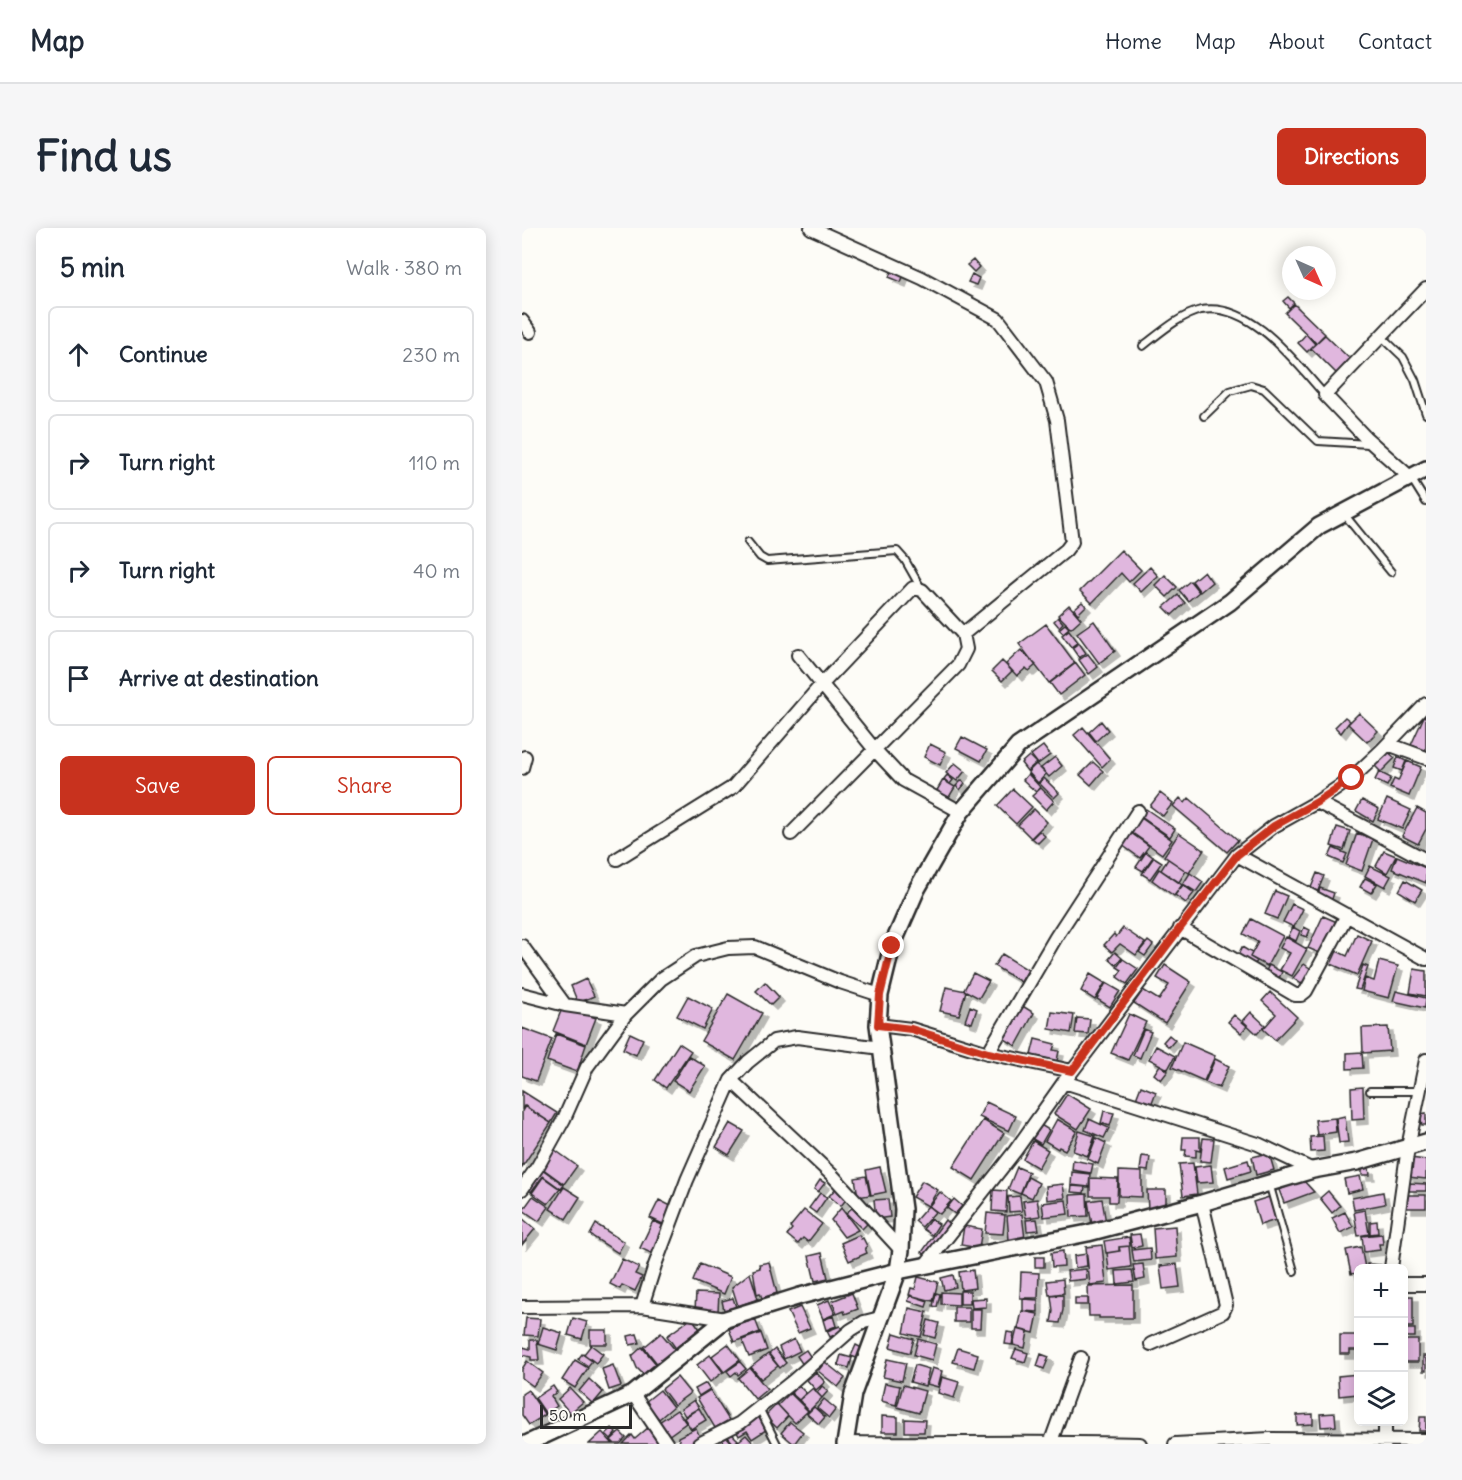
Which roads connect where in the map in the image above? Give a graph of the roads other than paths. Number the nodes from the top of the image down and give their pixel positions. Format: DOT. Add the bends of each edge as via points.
graph roads {
  1 [pos="811,228"];
  2 [pos="1426,289"];
  3 [pos="522,321"];
  4 [pos="530,332"];
  5 [pos="1382,336"];
  6 [pos="1143,346"];
  7 [pos="1325,395"];
  8 [pos="1426,414"];
  9 [pos="1204,416"];
  10 [pos="1373,444"];
  11 [pos="1426,469"];
  12 [pos="1411,478"];
  13 [pos="1426,502"];
  14 [pos="1343,513"];
  15 [pos="748,542"];
  16 [pos="1391,572"];
  17 [pos="922,590"];
  18 [pos="963,634"];
  19 [pos="798,655"];
  20 [pos="822,684"];
  21 [pos="1426,704"];
  22 [pos="1388,744"];
  23 [pos="875,750"];
  24 [pos="1426,758"];
  25 [pos="1317,802"];
  26 [pos="1138,811"];
  27 [pos="961,812"];
  28 [pos="791,834"];
  29 [pos="1237,855"];
  30 [pos="617,859"];
  31 [pos="1426,860"];
  32 [pos="1347,915"];
  33 [pos="1180,928"];
  34 [pos="522,946"];
  35 [pos="1426,959"];
  36 [pos="522,993"];
  37 [pos="880,995"];
  38 [pos="565,1005"];
  39 [pos="626,1014"];
  40 [pos="878,1025"];
  41 [pos="881,1048"];
  42 [pos="988,1053"];
  43 [pos="1426,1060"];
  44 [pos="1072,1071"];
  45 [pos="731,1080"];
  46 [pos="1064,1082"];
  47 [pos="1420,1090"];
  48 [pos="1370,1091"];
  49 [pos="1426,1142"];
  50 [pos="1408,1147"];
  51 [pos="1313,1170"];
  52 [pos="1269,1183"];
  53 [pos="522,1189"];
  54 [pos="1202,1203"];
  55 [pos="901,1250"];
  56 [pos="926,1264"];
  57 [pos="1392,1264"];
  58 [pos="898,1271"];
  59 [pos="1294,1272"];
  60 [pos="1408,1284"];
  61 [pos="1426,1284"];
  62 [pos="642,1306"];
  63 [pos="522,1307"];
  64 [pos="880,1318"];
  65 [pos="726,1319"];
  66 [pos="1151,1344"];
  67 [pos="1081,1358"];
  68 [pos="633,1394"];
  69 [pos="759,1408"];
  70 [pos="1385,1426"];
  71 [pos="1426,1440"];
  72 [pos="1050,1442"];
  73 [pos="1270,1442"];
  74 [pos="1385,1442"];
  75 [pos="845,1443"];
  76 [pos="526,1444"];
  77 [pos="667,1444"];
  78 [pos="699,1444"];
  79 [pos="777,1444"];
  80 [pos="937,1444"];
  81 [pos="1140,1444"];
  82 [pos="1175,1444"];
  1 -- 18 [label="street" via="922,278 998,319 1046,382 1057,420 1072,542"];
  2 -- 5 [label="street"];
  3 -- 4 [label="street"];
  5 -- 7 [label="street"];
  5 -- 8 [label="lane" via="1404,357"];
  6 -- 7 [label="lane" via="1182,318 1202,310 1236,314 1275,339"];
  7 -- 10 [label="street"];
  9 -- 10 [label="lane" via="1230,391 1251,385 1264,389 1318,441"];
  10 -- 12 [label="street"];
  11 -- 12 [label="street"];
  12 -- 13 [label="lane"];
  12 -- 14 [label="street"];
  14 -- 16 [label="lane"];
  14 -- 27 [label="street" via="1319,526 1230,602 1018,746"];
  15 -- 17 [label="lane" via="767,561 897,551"];
  17 -- 18 [label="street"];
  17 -- 20 [label="street" via="913,588"];
  18 -- 23 [label="street" via="966,649 958,665"];
  19 -- 20 [label="street"];
  20 -- 23 [label="street"];
  20 -- 30 [label="street" via="733,787"];
  21 -- 22 [label="street"];
  22 -- 24 [label="street"];
  22 -- 25 [label="street" via="1352,778"];
  23 -- 27 [label="street" via="903,780"];
  23 -- 28 [label="street"];
  25 -- 29 [label="street" via="1274,826"];
  25 -- 31 [label="street"];
  26 -- 42 [label="street" via="1056,937"];
  27 -- 37 [label="street" via="892,946"];
  29 -- 32 [label="street"];
  29 -- 33 [label="street"];
  32 -- 33 [label="street" via="1302,995 1295,995"];
  32 -- 35 [label="street"];
  33 -- 44 [label="street"];
  34 -- 38 [label="street"];
  36 -- 38 [label="street"];
  37 -- 39 [label="street" via="755,947 728,948 696,956 661,979"];
  37 -- 40 [label="street"];
  38 -- 39 [label="street"];
  39 -- 53 [label="street" via="587,1067 564,1119"];
  40 -- 41 [label="street"];
  40 -- 42 [label="street" via="911,1029"];
  41 -- 45 [label="street" via="797,1037 774,1041"];
  41 -- 55 [label="street" via="903,1209"];
  42 -- 44 [label="street"];
  43 -- 47 [label="street"];
  44 -- 46 [label="street"];
  45 -- 55 [label="street" via="832,1175"];
  45 -- 62 [label="street" via="687,1180"];
  46 -- 51 [label="street" via="1258,1144"];
  46 -- 56 [label="street"];
  47 -- 48 [label="lane"];
  47 -- 50 [label="street"];
  49 -- 50 [label="street"];
  50 -- 51 [label="street"];
  50 -- 57 [label="street"];
  51 -- 52 [label="street"];
  52 -- 54 [label="street"];
  52 -- 59 [label="lane"];
  54 -- 56 [label="street" via="1088,1233"];
  54 -- 66 [label="street" via="1226,1305 1223,1312"];
  55 -- 58 [label="street"];
  56 -- 58 [label="street"];
  58 -- 64 [label="street"];
  58 -- 65 [label="street"];
  60 -- 61 [label="street"];
  62 -- 63 [label="street"];
  62 -- 65 [label="street"];
  64 -- 69 [label="street" via="851,1330"];
  64 -- 75 [label="street" via="853,1394"];
  65 -- 68 [label="street"];
  67 -- 72 [label="street"];
  68 -- 76 [label="street"];
  68 -- 77 [label="street"];
  69 -- 78 [label="street" via="740,1423"];
  69 -- 79 [label="lane"];
  70 -- 74 [label="street"];
  71 -- 74 [label="street"];
  72 -- 80 [label="street"];
  72 -- 81 [label="street"];
  73 -- 74 [label="street"];
  73 -- 82 [label="street"];
  75 -- 80 [label="street"];
}
